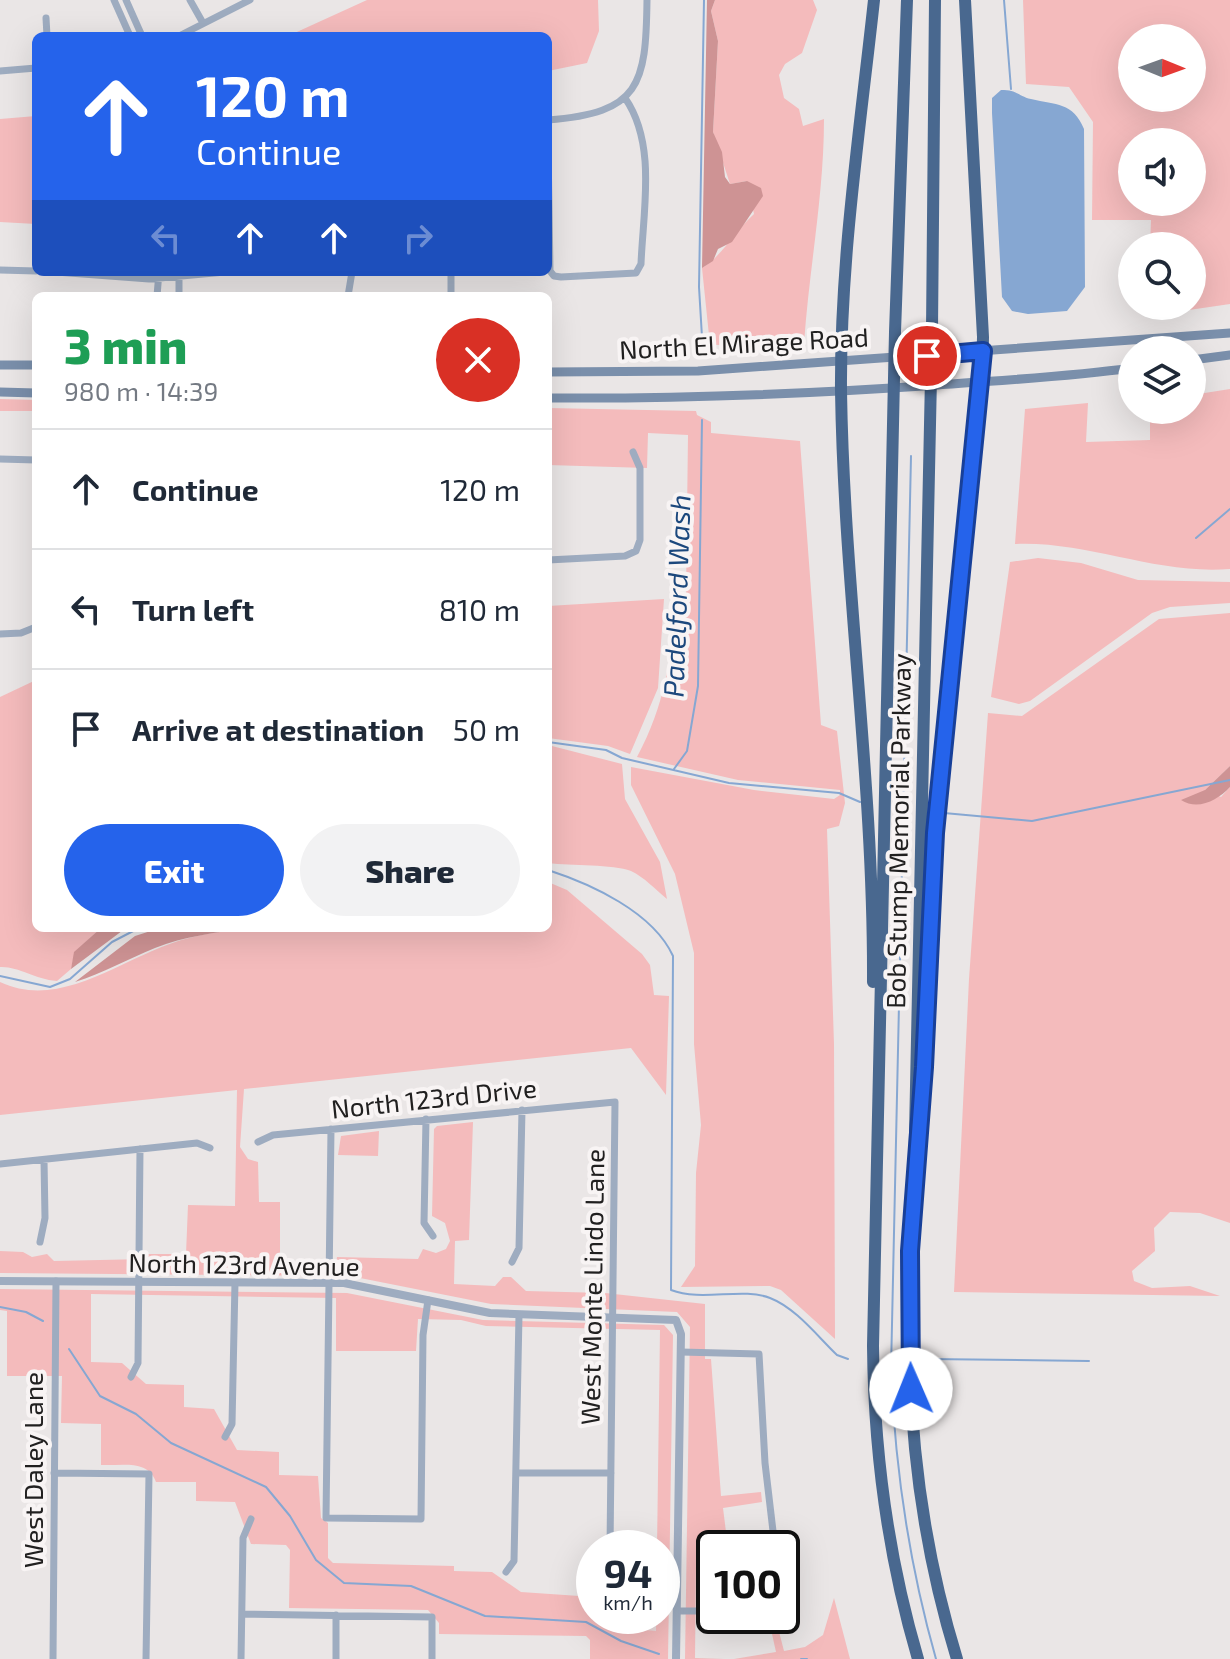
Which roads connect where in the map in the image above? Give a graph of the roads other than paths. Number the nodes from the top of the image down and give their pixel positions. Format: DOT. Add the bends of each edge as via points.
graph roads {
  1 [pos="114,0"];
  2 [pos="126,0"];
  3 [pos="190,0"];
  4 [pos="250,0"];
  5 [pos="647,0"];
  6 [pos="874,0"];
  7 [pos="907,0"];
  8 [pos="935,0"];
  9 [pos="965,0"];
  10 [pos="46,18"];
  11 [pos="203,23"];
  12 [pos="47,32"];
  13 [pos="128,32"];
  14 [pos="140,32"];
  15 [pos="186,32"];
  16 [pos="32,68"];
  17 [pos="0,71"];
  18 [pos="625,98"];
  19 [pos="552,119"];
  20 [pos="0,270"];
  21 [pos="32,271"];
  22 [pos="552,274"];
  23 [pos="1230,333"];
  24 [pos="983,351"];
  25 [pos="1230,355"];
  26 [pos="1206,358"];
  27 [pos="842,363"];
  28 [pos="0,365"];
  29 [pos="32,365"];
  30 [pos="1118,370"];
  31 [pos="552,372"];
  32 [pos="982,381"];
  33 [pos="841,391"];
  34 [pos="0,392"];
  35 [pos="32,393"];
  36 [pos="552,398"];
  37 [pos="633,452"];
  38 [pos="0,459"];
  39 [pos="32,460"];
  40 [pos="552,560"];
  41 [pos="32,629"];
  42 [pos="0,634"];
  43 [pos="928,833"];
  44 [pos="615,1102"];
  45 [pos="522,1110"];
  46 [pos="426,1119"];
  47 [pos="331,1129"];
  48 [pos="258,1142"];
  49 [pos="210,1148"];
  50 [pos="140,1149"];
  51 [pos="44,1160"];
  52 [pos="0,1164"];
  53 [pos="433,1236"];
  54 [pos="40,1242"];
  55 [pos="875,1249"];
  56 [pos="512,1262"];
  57 [pos="0,1281"];
  58 [pos="56,1281"];
  59 [pos="139,1282"];
  60 [pos="235,1282"];
  61 [pos="329,1283"];
  62 [pos="428,1300"];
  63 [pos="519,1315"];
  64 [pos="613,1316"];
  65 [pos="681,1352"];
  66 [pos="131,1377"];
  67 [pos="225,1437"];
  68 [pos="54,1473"];
  69 [pos="516,1473"];
  70 [pos="611,1473"];
  71 [pos="251,1519"];
  72 [pos="610,1530"];
  73 [pos="678,1530"];
  74 [pos="773,1530"];
  75 [pos="506,1572"];
  76 [pos="242,1614"];
  77 [pos="336,1615"];
  78 [pos="677,1634"];
  79 [pos="53,1659"];
  80 [pos="146,1659"];
  81 [pos="241,1659"];
  82 [pos="336,1659"];
  83 [pos="432,1659"];
  84 [pos="676,1659"];
  85 [pos="918,1659"];
  86 [pos="957,1659"];
  1 -- 13 [label="street"];
  2 -- 14 [label="street"];
  3 -- 11 [label="street"];
  4 -- 11 [label="street"];
  5 -- 18 [label="street" via="644,65"];
  6 -- 27 [label="highway"];
  7 -- 55 [label="highway, Bob Stump Memorial Parkway"];
  8 -- 43 [label="highway, Bob Stump Memorial Parkway" via="922,792"];
  9 -- 24 [label="highway"];
  10 -- 12 [label="street"];
  11 -- 15 [label="street"];
  16 -- 17 [label="street"];
  18 -- 19 [label="street" via="600,113"];
  18 -- 22 [label="street" via="644,138 640,271"];
  20 -- 21 [label="street"];
  23 -- 24 [label="main road, North El Mirage Road"];
  24 -- 27 [label="main road, North El Mirage Road"];
  24 -- 32 [label="highway"];
  25 -- 26 [label="main road"];
  27 -- 31 [label="main road, North El Mirage Road"];
  27 -- 33 [label="highway"];
  28 -- 29 [label="main road"];
  30 -- 32 [label="main road, North El Mirage Road"];
  32 -- 33 [label="main road, North El Mirage Road"];
  32 -- 43 [label="highway" via="939,795"];
  33 -- 36 [label="main road, North El Mirage Road" via="683,399"];
  33 -- 55 [label="highway" via="868,816"];
  34 -- 35 [label="main road"];
  37 -- 40 [label="street" via="640,468 636,551"];
  38 -- 39 [label="street"];
  41 -- 42 [label="street"];
  43 -- 86 [label="highway, Bob Stump Memorial Parkway" via="910,1370 926,1533"];
  44 -- 45 [label="street, North 123rd Drive"];
  44 -- 64 [label="street, West Monte Lindo Lane"];
  45 -- 46 [label="street, North 123rd Drive"];
  45 -- 56 [label="street" via="519,1248"];
  46 -- 47 [label="street, North 123rd Drive"];
  46 -- 53 [label="street" via="424,1223"];
  47 -- 48 [label="street, North 123rd Drive" via="273,1135"];
  47 -- 61 [label="street"];
  49 -- 50 [label="street" via="197,1143"];
  50 -- 51 [label="street"];
  50 -- 59 [label="street"];
  51 -- 52 [label="street"];
  51 -- 54 [label="street"];
  55 -- 85 [label="highway, Bob Stump Memorial Parkway" via="873,1371 885,1509"];
  57 -- 58 [label="street, North 123rd Avenue"];
  58 -- 59 [label="street, North 123rd Avenue"];
  58 -- 68 [label="street, West Daley Lane"];
  59 -- 60 [label="street, North 123rd Avenue"];
  59 -- 66 [label="street" via="138,1363"];
  60 -- 61 [label="street, North 123rd Avenue"];
  60 -- 67 [label="street" via="232,1424"];
  61 -- 62 [label="street, North 123rd Avenue"];
  61 -- 62 [label="street" via="326,1518 421,1519"];
  62 -- 63 [label="street, North 123rd Avenue"];
  63 -- 64 [label="street, North 123rd Avenue"];
  63 -- 69 [label="street"];
  64 -- 65 [label="street, North 123rd Avenue" via="676,1320"];
  64 -- 70 [label="street, West Monte Lindo Lane"];
  65 -- 73 [label="street"];
  65 -- 74 [label="street" via="759,1354"];
  68 -- 79 [label="street, West Daley Lane"];
  68 -- 80 [label="street" via="149,1474"];
  69 -- 70 [label="street"];
  69 -- 75 [label="street" via="514,1561"];
  70 -- 72 [label="street, West Monte Lindo Lane"];
  71 -- 76 [label="street" via="243,1538"];
  76 -- 77 [label="street"];
  76 -- 81 [label="street"];
  77 -- 82 [label="street"];
  77 -- 83 [label="street" via="432,1617"];
  78 -- 84 [label="street"];
}
